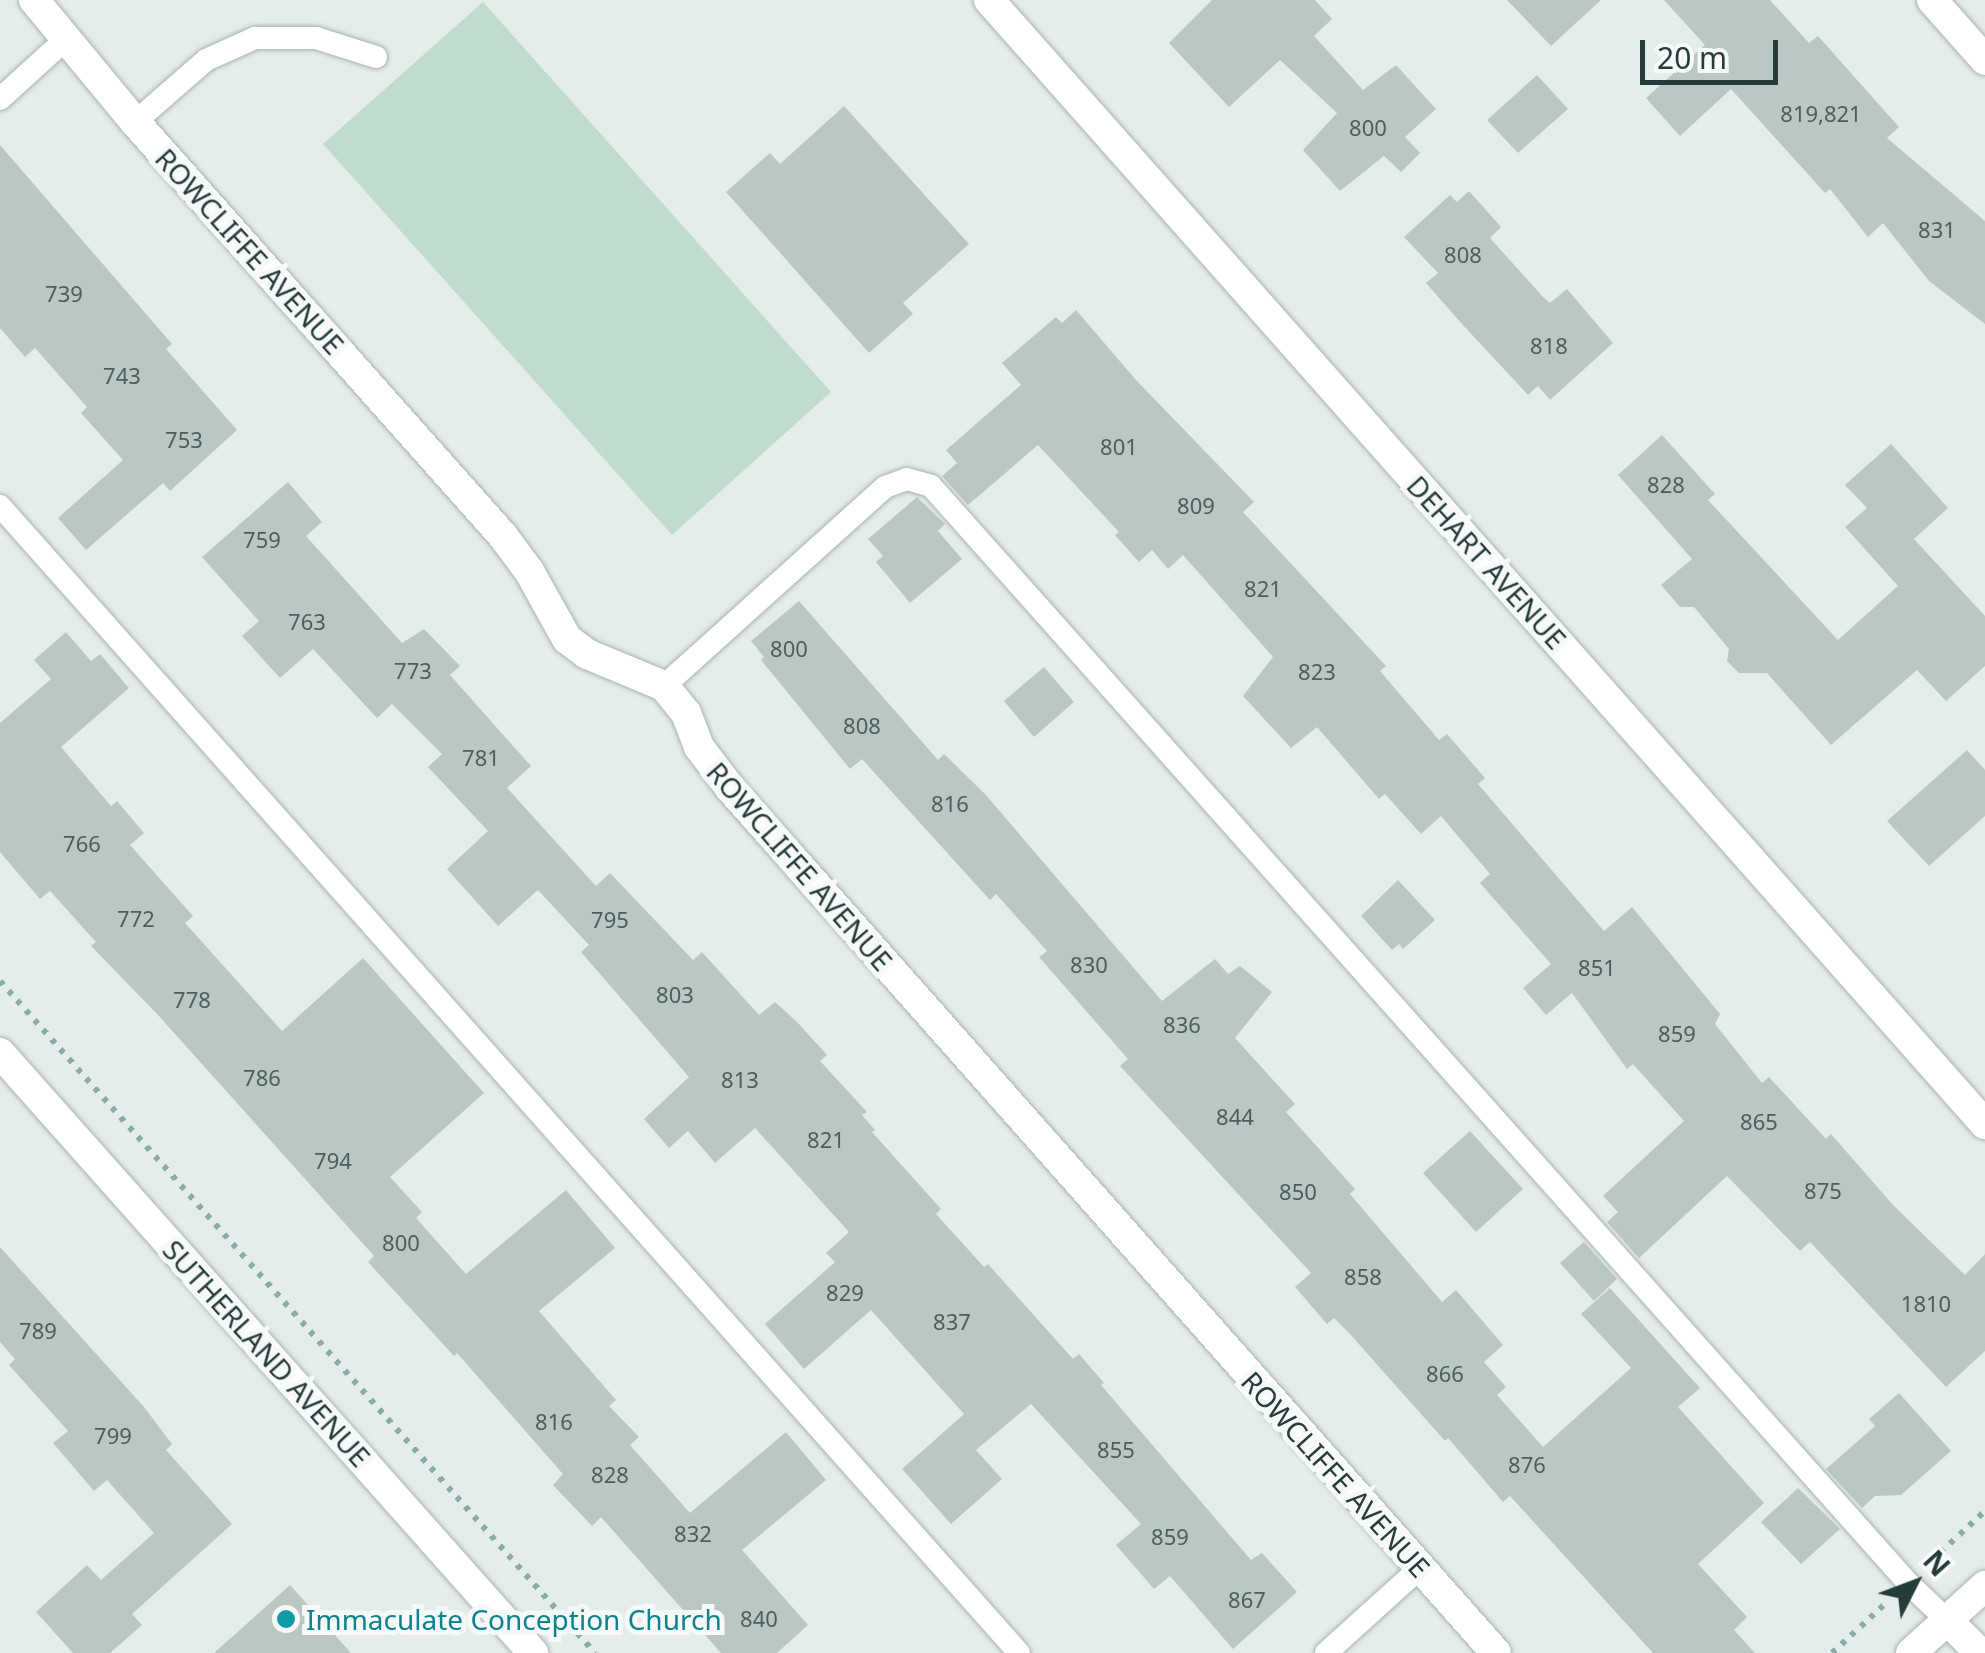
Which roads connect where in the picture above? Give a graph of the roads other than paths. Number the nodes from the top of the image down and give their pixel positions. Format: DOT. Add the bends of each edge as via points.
graph roads {
  1 [pos="34,0"];
  2 [pos="989,0"];
  3 [pos="1932,0"];
  4 [pos="67,38"];
  5 [pos="376,56"];
  6 [pos="1985,60"];
  7 [pos="0,99"];
  8 [pos="135,122"];
  9 [pos="0,506"];
  10 [pos="664,686"];
  11 [pos="0,1053"];
  12 [pos="1985,1124"];
  13 [pos="1419,1569"];
  14 [pos="1985,1586"];
  15 [pos="1947,1620"];
  16 [pos="533,1653"];
  17 [pos="1019,1653"];
  18 [pos="1326,1653"];
  19 [pos="1496,1653"];
  20 [pos="1911,1653"];
  21 [pos="1980,1653"];
  1 -- 4 [label="street, ROWCLIFFE AVENUE"];
  2 -- 12 [label="street, DEHART AVENUE"];
  3 -- 6 [label="street"];
  4 -- 7 [label="lane"];
  4 -- 8 [label="street, ROWCLIFFE AVENUE"];
  5 -- 8 [label="lane" via="316,38 255,38 206,60"];
  8 -- 10 [label="street, ROWCLIFFE AVENUE" via="503,536 566,639"];
  9 -- 17 [label="lane"];
  10 -- 13 [label="street, ROWCLIFFE AVENUE" via="730,788"];
  10 -- 15 [label="lane" via="885,487 907,479 931,486"];
  11 -- 16 [label="street, SUTHERLAND AVENUE"];
  13 -- 18 [label="lane"];
  13 -- 19 [label="street, ROWCLIFFE AVENUE"];
  14 -- 15 [label="street"];
  15 -- 20 [label="street"];
  15 -- 21 [label="street"];
}
